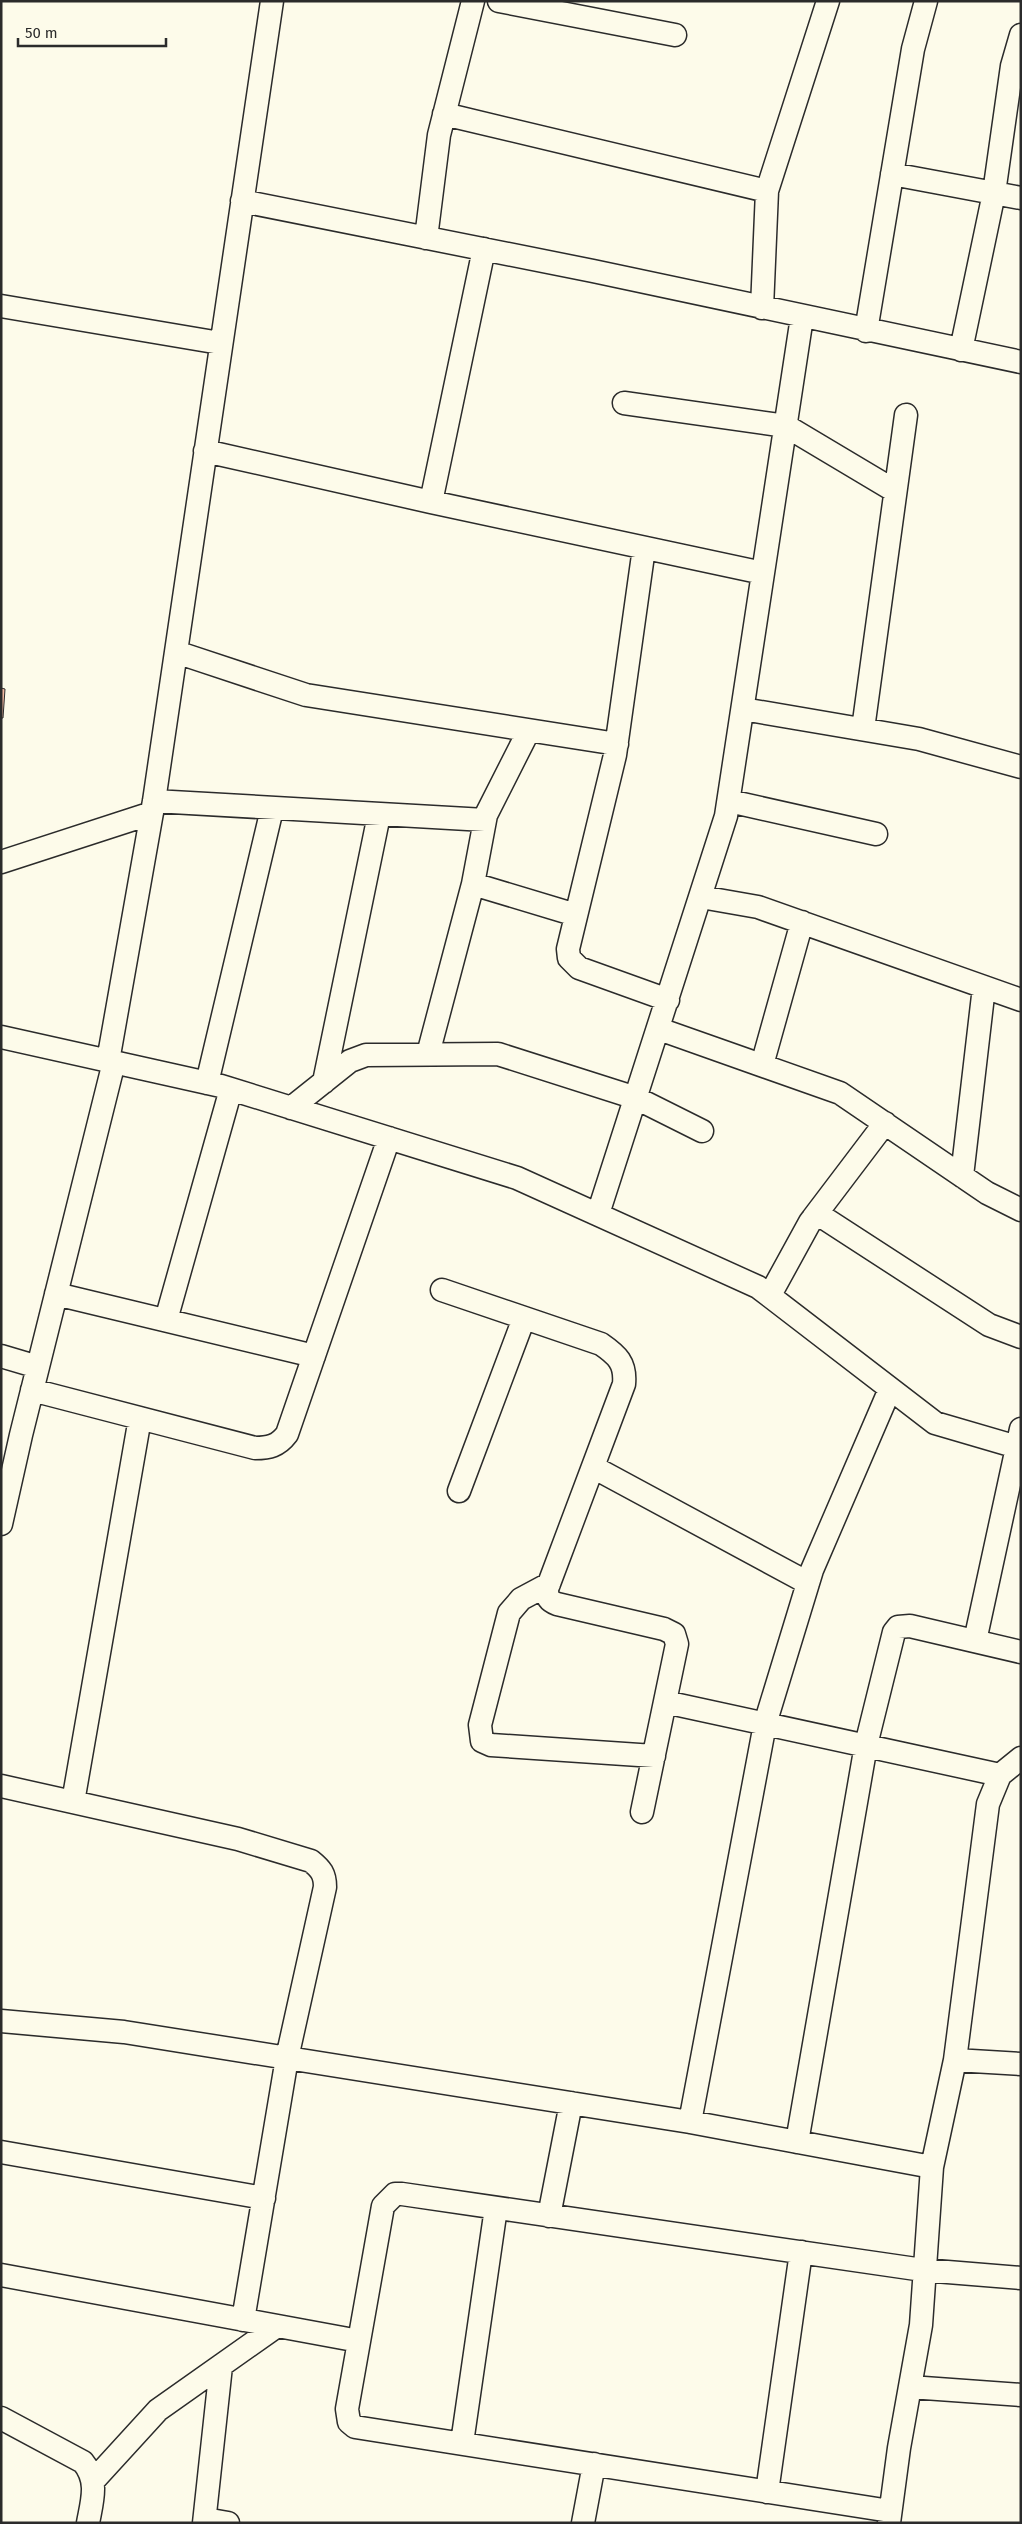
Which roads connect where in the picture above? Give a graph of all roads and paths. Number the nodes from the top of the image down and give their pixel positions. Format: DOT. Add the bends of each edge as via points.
graph roads {
  1 [pos="272,1"];
  2 [pos="473,1"];
  3 [pos="499,1"];
  4 [pos="828,1"];
  5 [pos="926,1"];
  6 [pos="595,10"];
  7 [pos="675,35"];
  8 [pos="1021,35"];
  9 [pos="444,114"];
  10 [pos="892,174"];
  11 [pos="767,191"];
  12 [pos="994,193"];
  13 [pos="1021,198"];
  14 [pos="242,201"];
  15 [pos="426,238"];
  16 [pos="484,249"];
  17 [pos="1,306"];
  18 [pos="762,308"];
  19 [pos="802,317"];
  20 [pos="866,331"];
  21 [pos="220,343"];
  22 [pos="961,350"];
  23 [pos="1021,362"];
  24 [pos="624,403"];
  25 [pos="906,416"];
  26 [pos="786,426"];
  27 [pos="205,451"];
  28 [pos="895,491"];
  29 [pos="431,502"];
  30 [pos="644,548"];
  31 [pos="763,573"];
  32 [pos="176,652"];
  33 [pos="743,709"];
  34 [pos="863,729"];
  35 [pos="528,732"];
  36 [pos="617,744"];
  37 [pos="1021,767"];
  38 [pos="729,801"];
  39 [pos="153,807"];
  40 [pos="272,809"];
  41 [pos="379,815"];
  42 [pos="485,820"];
  43 [pos="876,834"];
  44 [pos="1,862"];
  45 [pos="473,884"];
  46 [pos="701,897"];
  47 [pos="576,915"];
  48 [pos="802,922"];
  49 [pos="984,987"];
  50 [pos="668,1000"];
  51 [pos="1021,1000"];
  52 [pos="659,1029"];
  53 [pos="1,1037"];
  54 [pos="428,1054"];
  55 [pos="111,1061"];
  56 [pos="762,1065"];
  57 [pos="324,1082"];
  58 [pos="207,1083"];
  59 [pos="230,1089"];
  60 [pos="636,1098"];
  61 [pos="291,1108"];
  62 [pos="885,1123"];
  63 [pos="702,1131"];
  64 [pos="389,1138"];
  65 [pos="962,1176"];
  66 [pos="1021,1210"];
  67 [pos="598,1214"];
  68 [pos="813,1218"];
  69 [pos="442,1290"];
  70 [pos="56,1294"];
  71 [pos="770,1295"];
  72 [pos="524,1318"];
  73 [pos="166,1320"];
  74 [pos="1021,1337"];
  75 [pos="1,1356"];
  76 [pos="314,1356"];
  77 [pos="38,1366"];
  78 [pos="890,1389"];
  79 [pos="32,1390"];
  80 [pos="140,1418"];
  81 [pos="1019,1438"];
  82 [pos="593,1467"];
  83 [pos="459,1491"];
  84 [pos="1,1524"];
  85 [pos="808,1582"];
  86 [pos="549,1584"];
  87 [pos="975,1641"];
  88 [pos="1021,1652"];
  89 [pos="665,1702"];
  90 [pos="765,1724"];
  91 [pos="866,1746"];
  92 [pos="654,1756"];
  93 [pos="1021,1758"];
  94 [pos="1000,1775"];
  95 [pos="1,1786"];
  96 [pos="73,1802"];
  97 [pos="642,1812"];
  98 [pos="1,2021"];
  99 [pos="287,2058"];
  100 [pos="955,2060"];
  101 [pos="1021,2064"];
  102 [pos="571,2103"];
  103 [pos="690,2122"];
  104 [pos="797,2142"];
  105 [pos="1,2152"];
  106 [pos="932,2167"];
  107 [pos="264,2198"];
  108 [pos="496,2208"];
  109 [pos="550,2216"];
  110 [pos="800,2252"];
  111 [pos="923,2270"];
  112 [pos="1,2274"];
  113 [pos="1021,2278"];
  114 [pos="243,2320"];
  115 [pos="277,2326"];
  116 [pos="359,2341"];
  117 [pos="221,2366"];
  118 [pos="910,2387"];
  119 [pos="1021,2396"];
  120 [pos="1,2418"];
  121 [pos="462,2443"];
  122 [pos="594,2464"];
  123 [pos="94,2480"];
  124 [pos="766,2492"];
  125 [pos="889,2517"];
  126 [pos="205,2521"];
  127 [pos="88,2523"];
  128 [pos="228,2523"];
  129 [pos="583,2523"];
  1 -- 14 [label="street"];
  2 -- 9 [label="street"];
  3 -- 6 [label="street"];
  4 -- 11 [label="street"];
  5 -- 10 [label="street" via="913,49"];
  6 -- 7 [label="street"];
  8 -- 12 [label="street" via="1012,66"];
  9 -- 11 [label="street"];
  9 -- 15 [label="street"];
  10 -- 12 [label="street"];
  10 -- 20 [label="street"];
  11 -- 18 [label="street"];
  12 -- 13 [label="street"];
  12 -- 22 [label="street"];
  14 -- 15 [label="street"];
  14 -- 21 [label="street"];
  15 -- 16 [label="street"];
  16 -- 18 [label="street"];
  16 -- 29 [label="street"];
  17 -- 21 [label="street"];
  18 -- 19 [label="street"];
  19 -- 20 [label="street"];
  19 -- 26 [label="street"];
  20 -- 22 [label="street"];
  21 -- 27 [label="street"];
  22 -- 23 [label="street"];
  24 -- 26 [label="street"];
  25 -- 28 [label="street"];
  26 -- 28 [label="street"];
  26 -- 31 [label="street"];
  27 -- 29 [label="street"];
  27 -- 32 [label="street"];
  28 -- 34 [label="street"];
  29 -- 30 [label="street"];
  30 -- 31 [label="street"];
  30 -- 36 [label="street"];
  31 -- 33 [label="street"];
  32 -- 35 [label="street" via="306,695"];
  32 -- 39 [label="street"];
  33 -- 34 [label="street"];
  33 -- 38 [label="street"];
  34 -- 37 [label="street" via="919,739"];
  35 -- 36 [label="street"];
  35 -- 42 [label="street"];
  36 -- 47 [label="street"];
  38 -- 43 [label="street"];
  38 -- 46 [label="street"];
  39 -- 40 [label="street"];
  39 -- 44 [label="street"];
  39 -- 55 [label="street"];
  40 -- 41 [label="street"];
  40 -- 58 [label="street"];
  41 -- 42 [label="street"];
  41 -- 57 [label="street"];
  42 -- 45 [label="street"];
  45 -- 47 [label="street"];
  45 -- 54 [label="street"];
  46 -- 48 [label="street" via="758,907"];
  46 -- 50 [label="street"];
  47 -- 50 [label="street" via="568,949 572,964"];
  48 -- 49 [label="street"];
  48 -- 56 [label="street"];
  49 -- 51 [label="street"];
  49 -- 65 [label="street"];
  50 -- 52 [label="street"];
  52 -- 56 [label="street"];
  52 -- 60 [label="street"];
  53 -- 55 [label="street"];
  54 -- 57 [label="street" via="366,1055 350,1061"];
  54 -- 60 [label="street" via="498,1054"];
  55 -- 58 [label="street"];
  55 -- 70 [label="street"];
  56 -- 62 [label="street" via="840,1093"];
  57 -- 61 [label="street"];
  58 -- 59 [label="street"];
  59 -- 61 [label="street"];
  59 -- 73 [label="street"];
  60 -- 63 [label="street"];
  60 -- 67 [label="street"];
  61 -- 64 [label="street"];
  62 -- 65 [label="street"];
  62 -- 68 [label="street"];
  64 -- 67 [label="street" via="517,1178"];
  64 -- 76 [label="street"];
  65 -- 66 [label="street"];
  67 -- 71 [label="street"];
  68 -- 71 [label="street"];
  68 -- 74 [label="street" via="824,1218 989,1324"];
  69 -- 72 [label="street"];
  70 -- 73 [label="street"];
  70 -- 77 [label="street"];
  71 -- 78 [label="street"];
  72 -- 82 [label="street" via="601,1344 616,1354 623,1364 624,1384"];
  72 -- 83 [label="street"];
  73 -- 76 [label="street"];
  75 -- 77 [label="street"];
  76 -- 80 [label="street" via="287,1434 280,1443 269,1448 255,1448"];
  77 -- 79 [label="street"];
  78 -- 81 [label="street" via="944,1427"];
  78 -- 85 [label="street"];
  79 -- 80 [label="street"];
  79 -- 84 [label="street"];
  80 -- 96 [label="street"];
  81 -- 87 [label="street"];
  82 -- 85 [label="street"];
  82 -- 86 [label="street"];
  85 -- 90 [label="street"];
  86 -- 89 [label="street" via="547,1596 550,1602 664,1628 674,1634 677,1644"];
  86 -- 92 [label="street" via="521,1599 509,1612 480,1725 482,1741 491,1745"];
  87 -- 88 [label="street"];
  87 -- 91 [label="street" via="898,1626"];
  89 -- 90 [label="street"];
  89 -- 92 [label="street"];
  90 -- 91 [label="street"];
  90 -- 103 [label="street"];
  91 -- 94 [label="street"];
  91 -- 104 [label="street"];
  92 -- 97 [label="street"];
  93 -- 94 [label="street"];
  94 -- 100 [label="street" via="988,1804"];
  95 -- 96 [label="street"];
  96 -- 99 [label="street" via="238,1839 311,1861 320,1868 325,1877 325,1887"];
  98 -- 99 [label="street" via="124,2032"];
  99 -- 102 [label="street"];
  99 -- 107 [label="street"];
  100 -- 101 [label="street"];
  100 -- 106 [label="street"];
  102 -- 103 [label="street"];
  102 -- 109 [label="street"];
  103 -- 104 [label="street"];
  104 -- 106 [label="street"];
  105 -- 107 [label="street"];
  106 -- 111 [label="street"];
  107 -- 114 [label="street"];
  108 -- 109 [label="street"];
  108 -- 116 [label="street" via="402,2194 388,2198 383,2206"];
  108 -- 121 [label="street"];
  109 -- 110 [label="street"];
  110 -- 111 [label="street"];
  110 -- 124 [label="street"];
  111 -- 113 [label="street"];
  111 -- 118 [label="street" via="922,2325"];
  112 -- 114 [label="street"];
  114 -- 115 [label="street"];
  115 -- 116 [label="street"];
  115 -- 117 [label="street"];
  116 -- 121 [label="street" via="347,2409 349,2422 355,2427"];
  117 -- 123 [label="street" via="158,2410"];
  117 -- 126 [label="street"];
  118 -- 119 [label="street"];
  118 -- 125 [label="street"];
  120 -- 123 [label="street" via="83,2462"];
  121 -- 122 [label="street"];
  122 -- 124 [label="street"];
  122 -- 129 [label="street"];
  123 -- 127 [label="street"];
  124 -- 125 [label="street"];
  126 -- 128 [label="street"];
}
